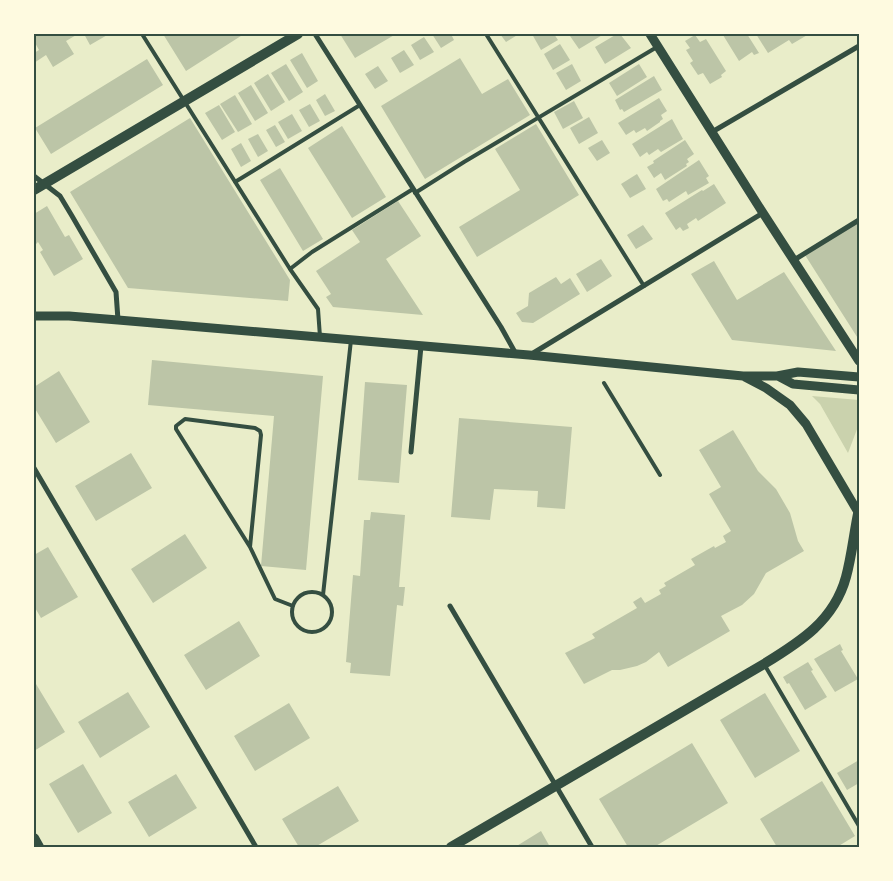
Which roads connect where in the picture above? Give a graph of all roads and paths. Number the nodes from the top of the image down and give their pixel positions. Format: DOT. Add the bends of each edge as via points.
graph roads {
  1 [pos="142,34"];
  2 [pos="298,34"];
  3 [pos="315,34"];
  4 [pos="486,34"];
  5 [pos="650,34"];
  6 [pos="658,46"];
  7 [pos="859,46"];
  8 [pos="184,100"];
  9 [pos="360,105"];
  10 [pos="538,117"];
  11 [pos="712,132"];
  12 [pos="34,176"];
  13 [pos="236,182"];
  14 [pos="44,184"];
  15 [pos="34,190"];
  16 [pos="414,191"];
  17 [pos="763,213"];
  18 [pos="859,220"];
  19 [pos="794,260"];
  20 [pos="290,269"];
  21 [pos="644,286"];
  22 [pos="34,316"];
  23 [pos="118,320"];
  24 [pos="320,337"];
  25 [pos="351,340"];
  26 [pos="421,346"];
  27 [pos="516,354"];
  28 [pos="529,355"];
  29 [pos="859,361"];
  30 [pos="743,376"];
  31 [pos="777,376"];
  32 [pos="859,377"];
  33 [pos="604,383"];
  34 [pos="859,390"];
  35 [pos="411,452"];
  36 [pos="34,468"];
  37 [pos="660,475"];
  38 [pos="859,512"];
  39 [pos="250,547"];
  40 [pos="323,595"];
  41 [pos="293,606"];
  42 [pos="450,606"];
  43 [pos="764,664"];
  44 [pos="556,786"];
  45 [pos="859,826"];
  46 [pos="34,838"];
  47 [pos="39,847"];
  48 [pos="256,847"];
  49 [pos="451,847"];
  50 [pos="592,847"];
  1 -- 8 [label="lane"];
  2 -- 8 [label="main road"];
  3 -- 9 [label="street"];
  4 -- 10 [label="lane"];
  5 -- 6 [label="street"];
  6 -- 10 [label="lane"];
  6 -- 11 [label="street"];
  7 -- 11 [label="street"];
  8 -- 13 [label="lane"];
  8 -- 14 [label="main road"];
  9 -- 13 [label="lane"];
  9 -- 16 [label="street"];
  10 -- 16 [label="lane"];
  10 -- 21 [label="lane"];
  11 -- 17 [label="street"];
  12 -- 14 [label="street"];
  13 -- 20 [label="lane"];
  14 -- 15 [label="main road"];
  14 -- 23 [label="street" via="60,196 116,292"];
  16 -- 20 [label="lane" via="312,252"];
  16 -- 27 [label="street"];
  17 -- 19 [label="street"];
  17 -- 21 [label="street"];
  18 -- 19 [label="street"];
  19 -- 29 [label="street"];
  20 -- 24 [label="lane" via="318,309"];
  21 -- 28 [label="street"];
  22 -- 23 [label="street"];
  23 -- 24 [label="street"];
  24 -- 25 [label="street"];
  25 -- 26 [label="street"];
  25 -- 40 [label="lane"];
  26 -- 27 [label="street"];
  26 -- 35 [label="street"];
  27 -- 28 [label="street"];
  28 -- 30 [label="street"];
  30 -- 31 [label="street"];
  30 -- 38 [label="street" via="790,405 806,424"];
  31 -- 32 [label="street" via="798,372"];
  31 -- 34 [label="street" via="793,384"];
  33 -- 37 [label="lane"];
  36 -- 48 [label="street"];
  38 -- 43 [label="main road" via="846,577 832,609 808,636"];
  39 -- 39 [label="lane" via="176,429 181,421 260,430"];
  39 -- 41 [label="lane" via="275,600"];
  40 -- 41 [label="lane" via="306,593"];
  40 -- 41 [label="lane" via="329,602 331,614 321,629 309,631 297,626"];
  42 -- 44 [label="street"];
  43 -- 44 [label="main road"];
  43 -- 45 [label="lane"];
  44 -- 49 [label="main road"];
  44 -- 50 [label="street"];
  46 -- 47 [label="main road"];
}
